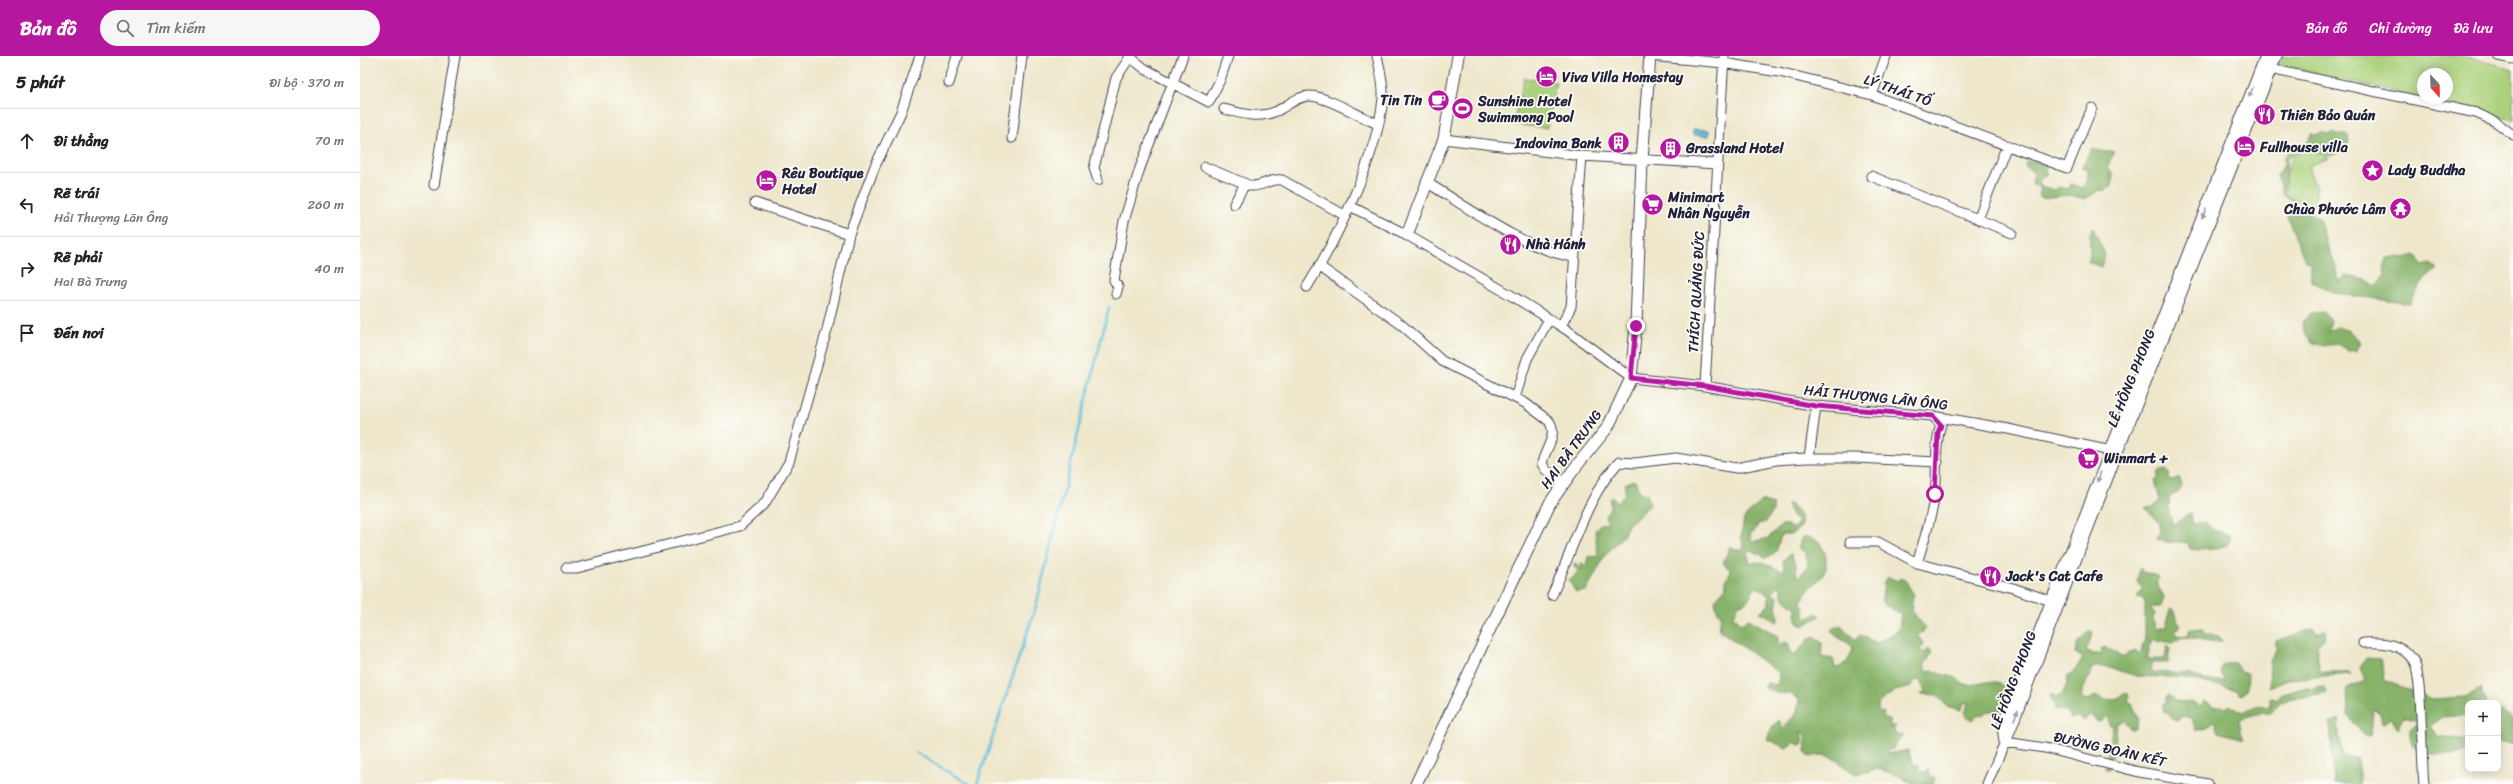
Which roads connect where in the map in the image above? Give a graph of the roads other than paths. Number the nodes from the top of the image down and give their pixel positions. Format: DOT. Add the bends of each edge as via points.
graph roads {
  1 [pos="455,56"];
  2 [pos="920,56"];
  3 [pos="957,56"];
  4 [pos="1022,56"];
  5 [pos="1129,56"];
  6 [pos="1183,56"];
  7 [pos="1228,56"];
  8 [pos="1377,56"];
  9 [pos="1458,56"];
  10 [pos="1650,56"];
  11 [pos="1886,56"];
  12 [pos="2266,56"];
  13 [pos="2276,56"];
  14 [pos="2498,56"];
  15 [pos="1723,59"];
  16 [pos="2513,59"];
  17 [pos="2270,69"];
  18 [pos="949,83"];
  19 [pos="1172,83"];
  20 [pos="1872,95"];
  21 [pos="2092,108"];
  22 [pos="1224,109"];
  23 [pos="1378,124"];
  24 [pos="2513,135"];
  25 [pos="1012,138"];
  26 [pos="1444,139"];
  27 [pos="2007,145"];
  28 [pos="1582,156"];
  29 [pos="1642,160"];
  30 [pos="1717,164"];
  31 [pos="1205,167"];
  32 [pos="1871,176"];
  33 [pos="1098,180"];
  34 [pos="1426,182"];
  35 [pos="1245,184"];
  36 [pos="434,185"];
  37 [pos="2214,199"];
  38 [pos="755,203"];
  39 [pos="1234,204"];
  40 [pos="1350,206"];
  41 [pos="1344,215"];
  42 [pos="1978,219"];
  43 [pos="2012,233"];
  44 [pos="849,234"];
  45 [pos="1407,235"];
  46 [pos="1574,257"];
  47 [pos="1319,266"];
  48 [pos="1307,287"];
  49 [pos="1116,294"];
  50 [pos="1549,319"];
  51 [pos="1561,326"];
  52 [pos="1631,378"];
  53 [pos="1705,386"];
  54 [pos="1515,398"];
  55 [pos="1816,406"];
  56 [pos="1933,416"];
  57 [pos="2113,452"];
  58 [pos="1809,458"];
  59 [pos="1938,462"];
  60 [pos="1564,482"];
  61 [pos="1850,542"];
  62 [pos="1917,563"];
  63 [pos="566,568"];
  64 [pos="1552,595"];
  65 [pos="2051,601"];
  66 [pos="2363,643"];
  67 [pos="2005,742"];
  68 [pos="1416,784"];
  69 [pos="1987,784"];
  70 [pos="2208,784"];
  71 [pos="2424,784"];
  1 -- 36 [label="street"];
  2 -- 44 [label="street" via="901,112 875,166"];
  3 -- 18 [label="street"];
  4 -- 25 [label="street"];
  5 -- 19 [label="street" via="1145,69"];
  5 -- 33 [label="street" via="1116,78 1112,92 1094,168"];
  6 -- 19 [label="street"];
  7 -- 19 [label="street" via="1209,102"];
  8 -- 23 [label="street" via="1383,96"];
  9 -- 26 [label="street"];
  10 -- 15 [label="street, LÝ THÁI TỔ"];
  10 -- 29 [label="street, HAI BÀ TRƯNG"];
  11 -- 20 [label="street"];
  12 -- 37 [label="street, LÊ HỒNG PHONG, one-way"];
  13 -- 17 [label="street, LÊ HỒNG PHONG"];
  14 -- 16 [label="street"];
  15 -- 20 [label="street, LÝ THÁI TỔ"];
  15 -- 30 [label="street, THÍCH QUẢNG ĐỨC"];
  17 -- 24 [label="street" via="2476,113 2496,122"];
  17 -- 37 [label="street, LÊ HỒNG PHONG"];
  19 -- 49 [label="street" via="1140,168 1124,221 1114,280 1118,287"];
  20 -- 27 [label="street, LÝ THÁI TỔ"];
  21 -- 27 [label="street, LÝ THÁI TỔ" via="2067,168"];
  22 -- 23 [label="street" via="1250,116 1262,115 1310,96 1323,99"];
  23 -- 40 [label="street"];
  26 -- 28 [label="street"];
  26 -- 34 [label="street"];
  27 -- 42 [label="street"];
  28 -- 29 [label="street"];
  28 -- 46 [label="street"];
  29 -- 30 [label="street"];
  29 -- 52 [label="street, HAI BÀ TRƯNG" via="1636,326"];
  30 -- 53 [label="street, THÍCH QUẢNG ĐỨC"];
  31 -- 35 [label="street"];
  32 -- 42 [label="street"];
  34 -- 45 [label="street"];
  34 -- 46 [label="street" via="1526,241 1558,255"];
  35 -- 39 [label="street"];
  35 -- 41 [label="street" via="1257,187 1275,179 1282,180"];
  37 -- 57 [label="street, LÊ HỒNG PHONG"];
  38 -- 44 [label="street"];
  40 -- 41 [label="street"];
  40 -- 45 [label="street"];
  41 -- 47 [label="street"];
  42 -- 43 [label="street"];
  44 -- 63 [label="street" via="827,330 789,462 765,503 740,526 577,568"];
  45 -- 50 [label="street"];
  46 -- 51 [label="street" via="1571,307"];
  47 -- 48 [label="street"];
  47 -- 54 [label="street" via="1402,325 1442,360"];
  50 -- 51 [label="street"];
  50 -- 54 [label="street" via="1527,359"];
  51 -- 52 [label="street"];
  52 -- 53 [label="street, HẢI THƯỢNG LÃN ÔNG"];
  52 -- 60 [label="street, HAI BÀ TRƯNG" via="1608,427"];
  53 -- 55 [label="street, HẢI THƯỢNG LÃN ÔNG"];
  54 -- 60 [label="street" via="1552,426 1552,435 1542,464 1546,470"];
  55 -- 56 [label="street, HẢI THƯỢNG LÃN ÔNG"];
  55 -- 58 [label="street"];
  56 -- 57 [label="street, HẢI THƯỢNG LÃN ÔNG"];
  56 -- 59 [label="street" via="1941,425 1938,433"];
  57 -- 65 [label="street, LÊ HỒNG PHONG, one-way"];
  67 -- 57 [label="street, LÊ HỒNG PHONG, one-way"];
  58 -- 59 [label="street"];
  58 -- 64 [label="street" via="1776,460 1736,468 1676,458 1635,463 1619,462 1607,475 1588,508"];
  59 -- 62 [label="street" via="1933,502"];
  60 -- 68 [label="street, HAI BÀ TRƯNG" via="1550,503"];
  61 -- 62 [label="street" via="1878,542"];
  62 -- 65 [label="street" via="2013,588"];
  65 -- 67 [label="street, LÊ HỒNG PHONG" via="2003,725"];
  66 -- 71 [label="street" via="2383,642 2395,646 2406,652 2414,661 2419,679"];
  67 -- 69 [label="street"];
  67 -- 70 [label="street, ĐƯỜNG ĐOÀN KẾT" via="2045,748 2139,772"];
}
